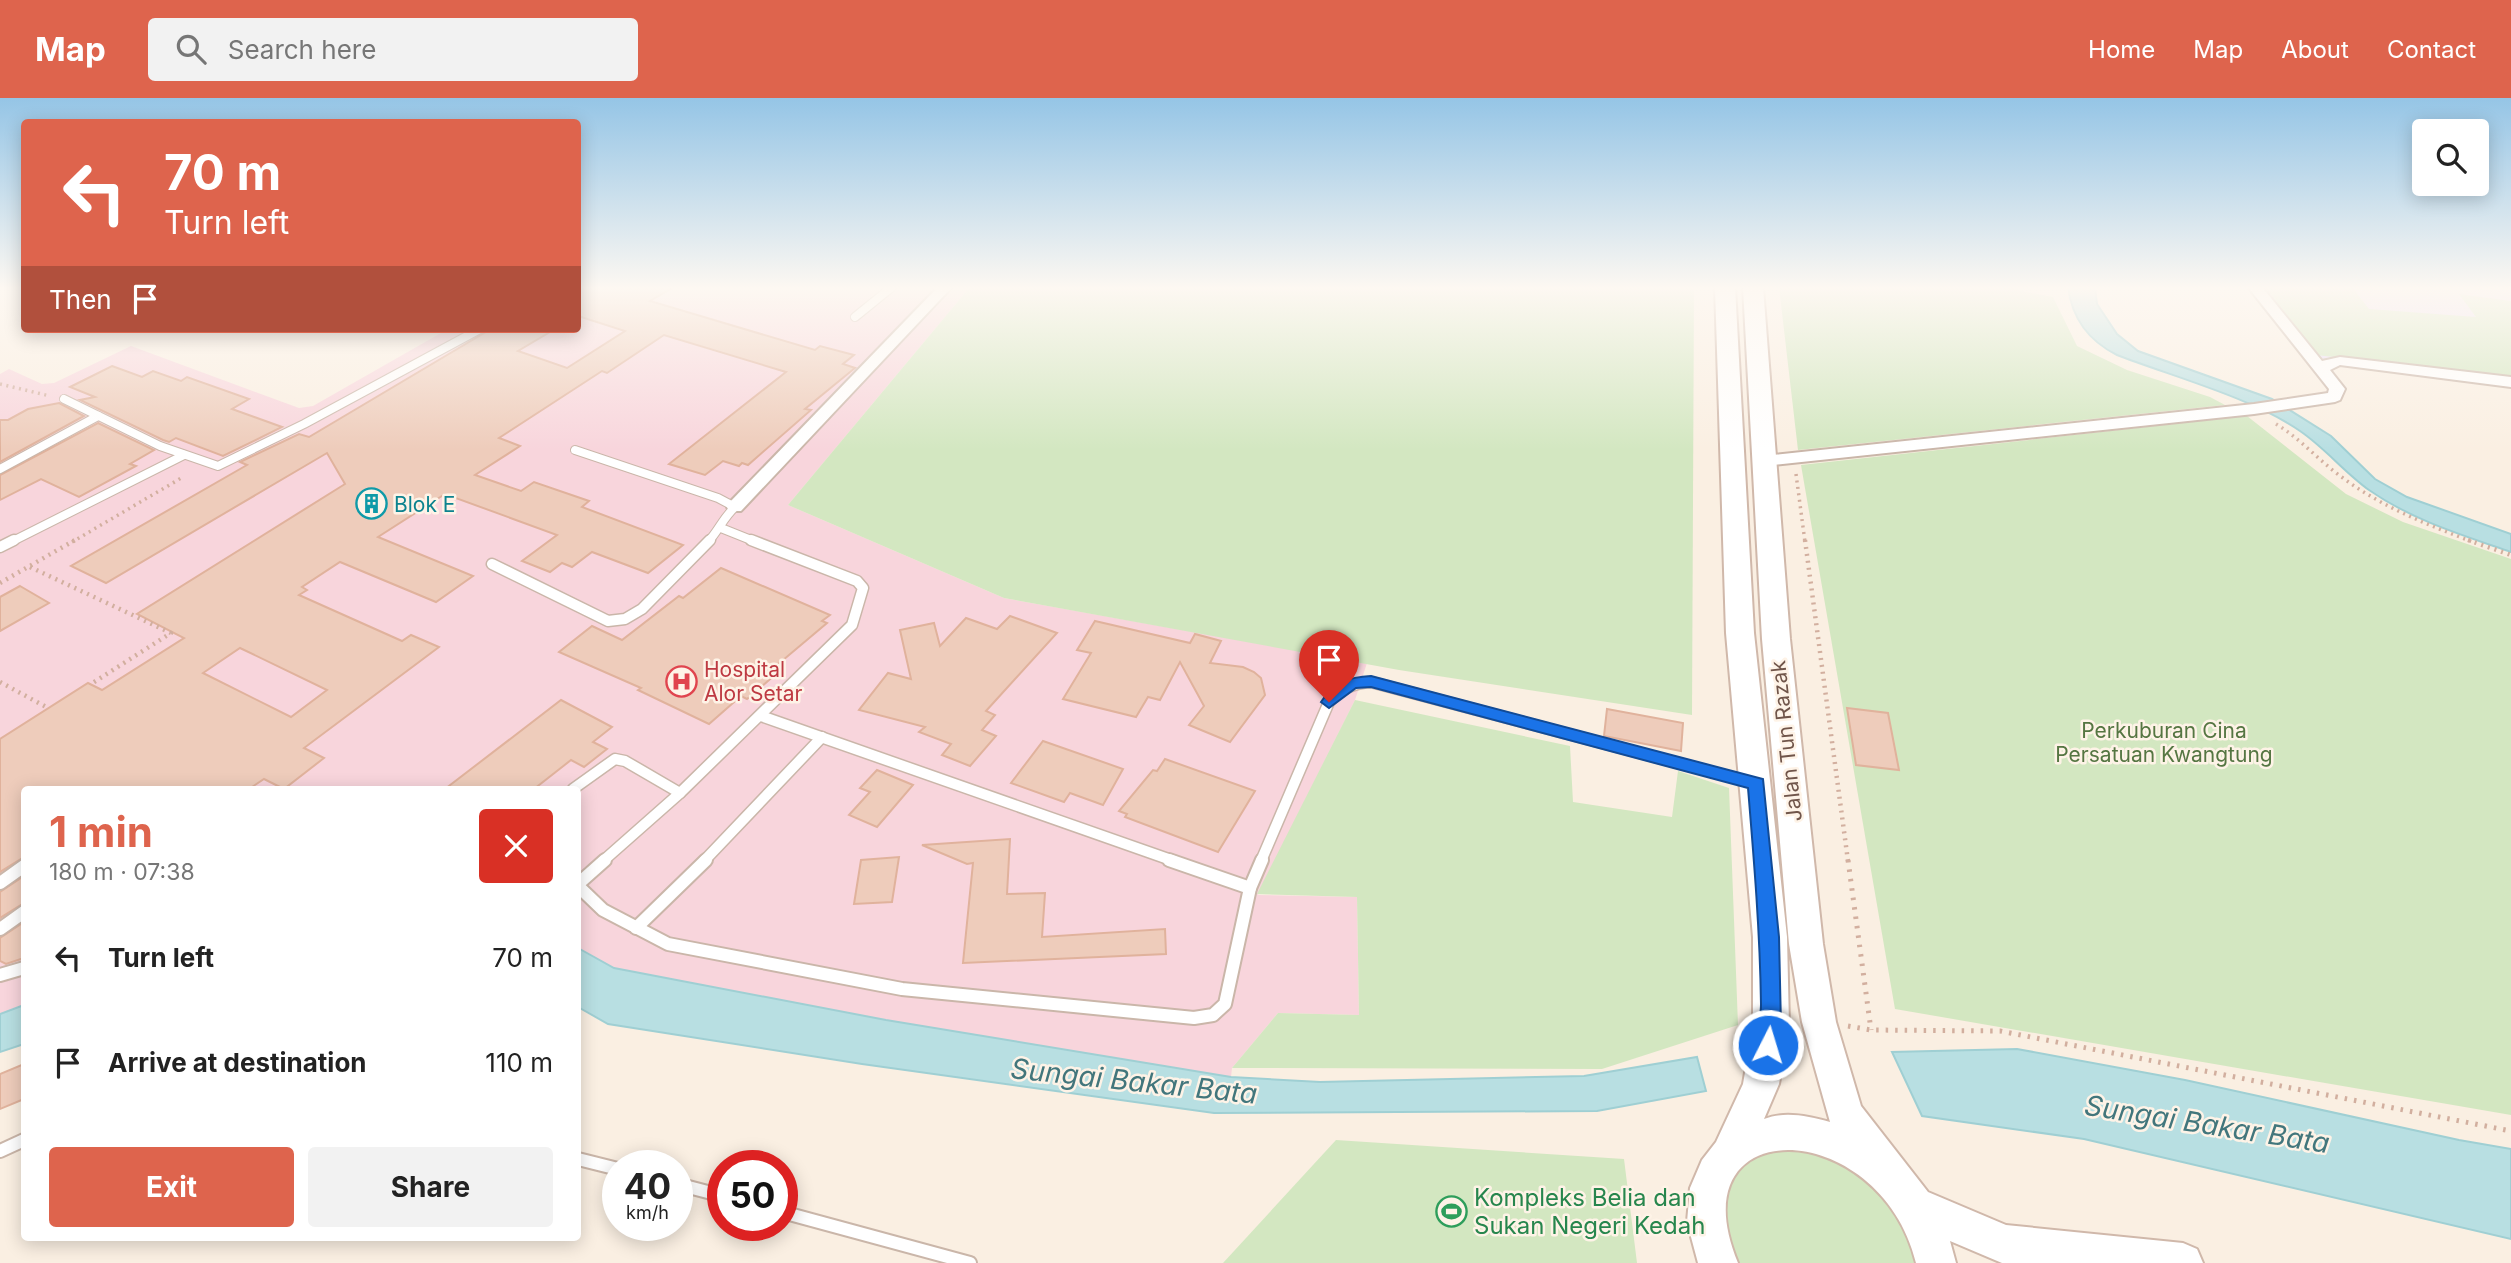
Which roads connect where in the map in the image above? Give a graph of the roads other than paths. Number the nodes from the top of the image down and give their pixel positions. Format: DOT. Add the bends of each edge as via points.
graph roads {
  1 [pos="457,341"];
  2 [pos="893,341"];
  3 [pos="1727,341"];
  4 [pos="1756,341"];
  5 [pos="2301,341"];
  6 [pos="2323,368"];
  7 [pos="2511,382"];
  8 [pos="64,399"];
  9 [pos="98,416"];
  10 [pos="575,450"];
  11 [pos="184,455"];
  12 [pos="1763,461"];
  13 [pos="0,469"];
  14 [pos="735,507"];
  15 [pos="721,528"];
  16 [pos="0,547"];
  17 [pos="492,564"];
  18 [pos="761,716"];
  19 [pos="822,737"];
  20 [pos="1757,784"];
  21 [pos="577,786"];
  22 [pos="680,793"];
  23 [pos="21,868"];
  24 [pos="581,882"];
  25 [pos="0,883"];
  26 [pos="581,888"];
  27 [pos="1250,888"];
  28 [pos="21,914"];
  29 [pos="636,928"];
  30 [pos="0,929"];
  31 [pos="21,969"];
  32 [pos="0,975"];
  33 [pos="21,1141"];
  34 [pos="0,1151"];
  35 [pos="1731,1151"];
  36 [pos="581,1160"];
  37 [pos="602,1165"];
  38 [pos="1891,1175"];
  39 [pos="1917,1207"];
  40 [pos="798,1216"];
  41 [pos="970,1263"];
  42 [pos="1718,1263"];
  43 [pos="1936,1263"];
  44 [pos="2183,1263"];
  1 -- 11 [label="lane" via="232,461 218,466"];
  2 -- 14 [label="street"];
  3 -- 20 [label="main road, Jalan Tun Razak" via="1740,633"];
  4 -- 12 [label="main road, Jalan Tun Razak"];
  5 -- 6 [label="street"];
  6 -- 7 [label="street" via="2340,361"];
  6 -- 12 [label="street" via="2338,394 2335,397"];
  8 -- 9 [label="lane"];
  9 -- 11 [label="lane"];
  9 -- 13 [label="lane"];
  10 -- 14 [label="lane"];
  11 -- 16 [label="lane"];
  12 -- 38 [label="main road, Jalan Tun Razak" via="1806,944 1819,1022 1845,1114"];
  14 -- 15 [label="lane" via="724,517"];
  15 -- 17 [label="lane" via="642,609 625,619 608,621"];
  15 -- 18 [label="lane" via="857,581 863,588 852,625"];
  18 -- 19 [label="lane"];
  18 -- 22 [label="lane"];
  19 -- 27 [label="lane"];
  19 -- 29 [label="lane"];
  20 -- 27 [label="lane" via="1371,682 1353,683 1329,702"];
  20 -- 35 [label="main road, Jalan Tun Razak" via="1770,937 1771,1026 1761,1084"];
  21 -- 22 [label="lane" via="615,759"];
  22 -- 24 [label="lane"];
  23 -- 25 [label="lane"];
  26 -- 29 [label="lane" via="603,909"];
  27 -- 29 [label="lane" via="1225,1004 1213,1015 1194,1018 902,989 667,944"];
  28 -- 30 [label="lane"];
  31 -- 32 [label="lane"];
  33 -- 34 [label="lane"];
  35 -- 38 [label="main road" via="1754,1138 1787,1132 1823,1136 1859,1152"];
  35 -- 42 [label="main road, Jalan Tun Razak" via="1710,1179 1705,1213 1711,1250"];
  36 -- 37 [label="lane"];
  38 -- 39 [label="main road"];
  39 -- 43 [label="main road" via="1934,1243"];
  39 -- 44 [label="main road" via="2006,1245"];
  40 -- 41 [label="lane"];
}
